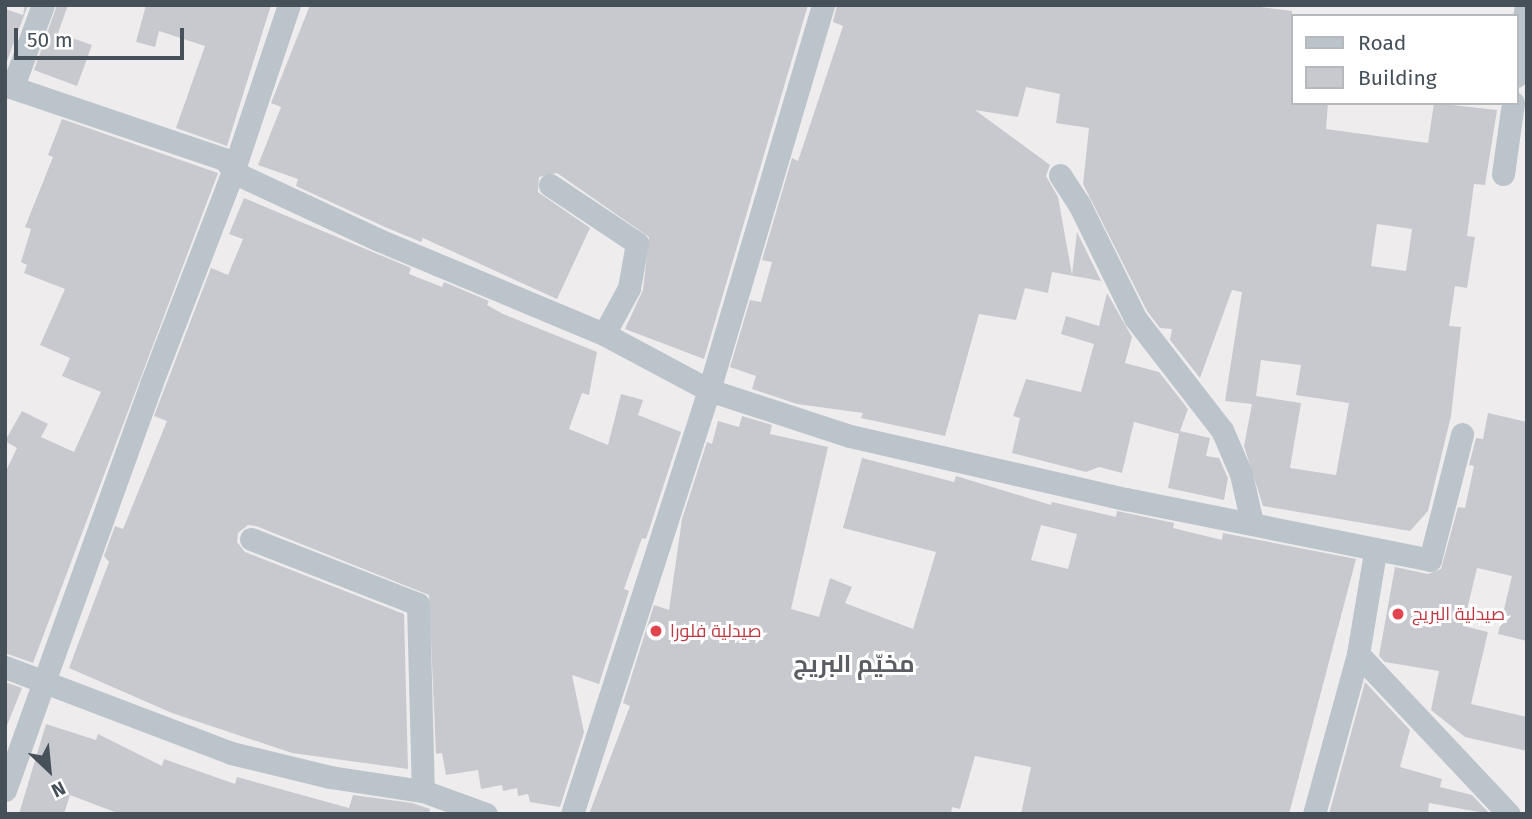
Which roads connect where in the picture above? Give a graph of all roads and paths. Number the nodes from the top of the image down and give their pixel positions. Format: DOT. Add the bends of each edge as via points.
graph roads {
  1 [pos="43,5"];
  2 [pos="289,5"];
  3 [pos="823,5"];
  4 [pos="1526,5"];
  5 [pos="1518,62"];
  6 [pos="9,85"];
  7 [pos="1513,105"];
  8 [pos="233,172"];
  9 [pos="1503,174"];
  10 [pos="1060,175"];
  11 [pos="550,185"];
  12 [pos="604,334"];
  13 [pos="709,390"];
  14 [pos="1462,434"];
  15 [pos="1252,523"];
  16 [pos="251,539"];
  17 [pos="1375,552"];
  18 [pos="1357,654"];
  19 [pos="5,667"];
  20 [pos="46,681"];
  21 [pos="5,790"];
  22 [pos="423,791"];
  23 [pos="486,814"];
  24 [pos="572,814"];
  25 [pos="1314,814"];
  26 [pos="1510,814"];
  1 -- 6 [label="street"];
  2 -- 8 [label="street"];
  3 -- 13 [label="street"];
  4 -- 5 [label="street"];
  6 -- 8 [label="street" via="226,160"];
  7 -- 9 [label="street"];
  8 -- 12 [label="street" via="379,240"];
  8 -- 20 [label="street" via="151,384"];
  10 -- 15 [label="street" via="1135,318 1222,430 1241,474"];
  11 -- 12 [label="street" via="637,243 629,288"];
  12 -- 13 [label="street"];
  13 -- 15 [label="street" via="850,436"];
  13 -- 24 [label="street"];
  14 -- 17 [label="street" via="1430,560"];
  15 -- 17 [label="street"];
  16 -- 22 [label="street" via="418,604"];
  17 -- 18 [label="street"];
  18 -- 25 [label="street"];
  18 -- 26 [label="street"];
  19 -- 20 [label="street"];
  20 -- 21 [label="street"];
  20 -- 22 [label="street" via="231,753 330,777"];
  22 -- 23 [label="street"];
}
